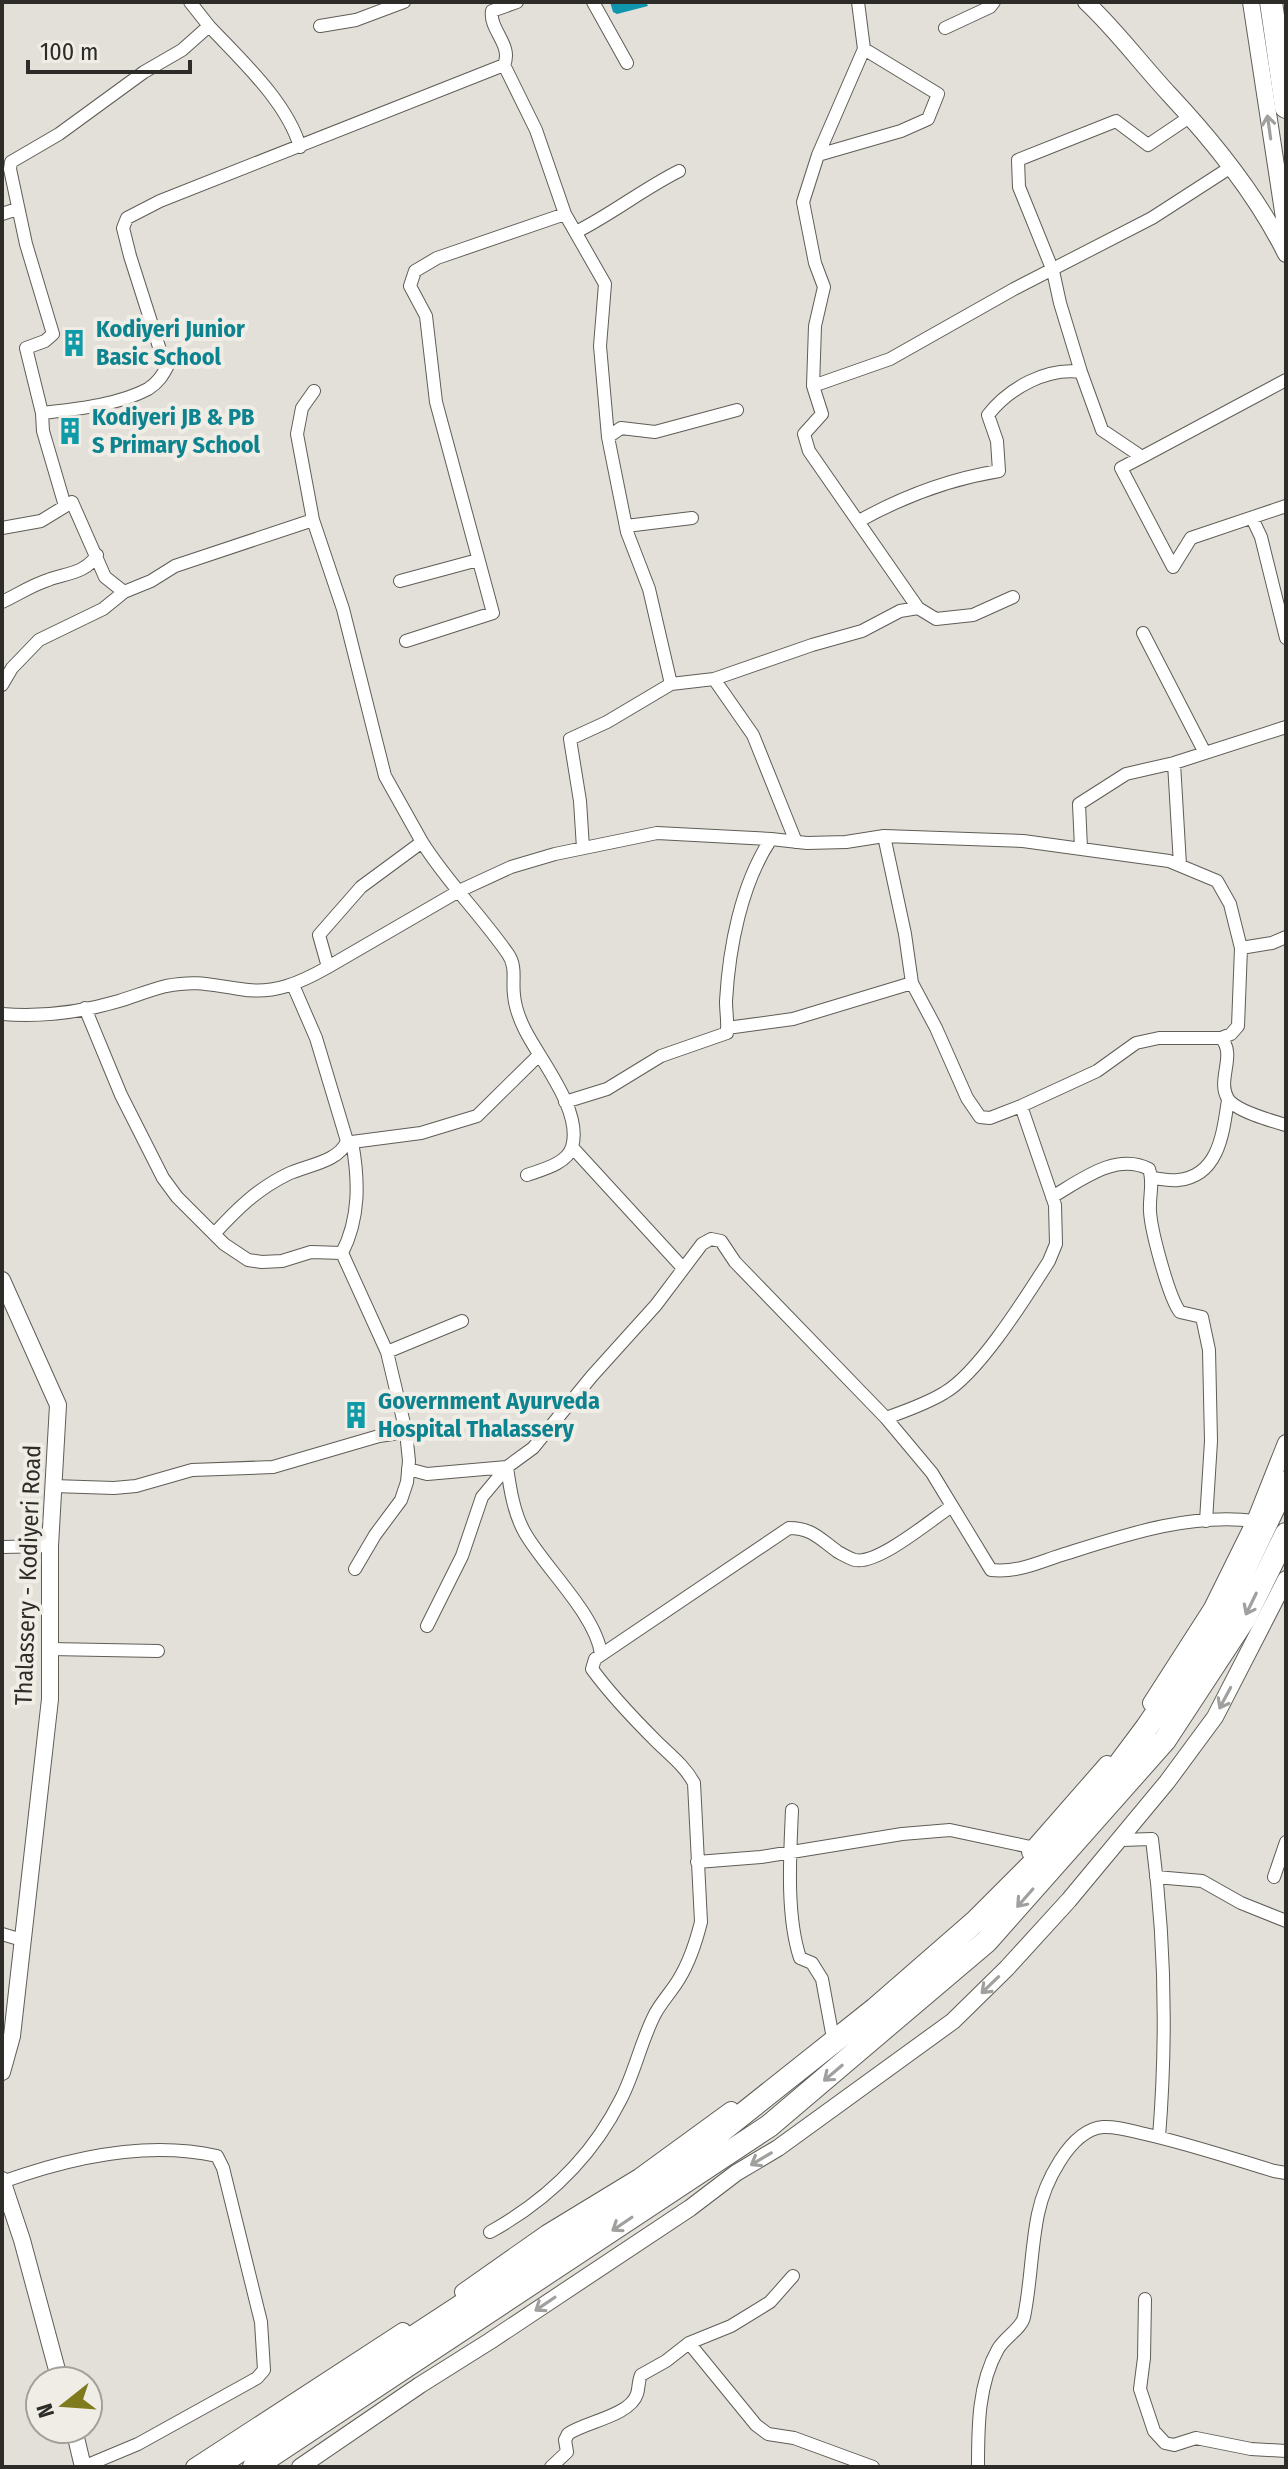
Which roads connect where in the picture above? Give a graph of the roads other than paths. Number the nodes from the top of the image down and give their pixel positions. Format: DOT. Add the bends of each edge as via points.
graph roads {
  1 [pos="190,2"];
  2 [pos="404,2"];
  3 [pos="517,2"];
  4 [pos="593,2"];
  5 [pos="858,2"];
  6 [pos="994,2"];
  7 [pos="1086,2"];
  8 [pos="1251,2"];
  9 [pos="1271,2"];
  10 [pos="489,6"];
  11 [pos="209,26"];
  12 [pos="320,26"];
  13 [pos="945,28"];
  14 [pos="864,49"];
  15 [pos="627,63"];
  16 [pos="504,65"];
  17 [pos="1286,107"];
  18 [pos="1191,116"];
  19 [pos="300,147"];
  20 [pos="818,155"];
  21 [pos="1231,167"];
  22 [pos="679,171"];
  23 [pos="17,209"];
  24 [pos="2,214"];
  25 [pos="565,214"];
  26 [pos="1286,231"];
  27 [pos="576,232"];
  28 [pos="1286,254"];
  29 [pos="1053,271"];
  30 [pos="1081,372"];
  31 [pos="1286,380"];
  32 [pos="813,386"];
  33 [pos="314,391"];
  34 [pos="737,410"];
  35 [pos="42,413"];
  36 [pos="608,437"];
  37 [pos="1142,457"];
  38 [pos="65,506"];
  39 [pos="1286,506"];
  40 [pos="692,518"];
  41 [pos="1252,518"];
  42 [pos="313,520"];
  43 [pos="859,521"];
  44 [pos="626,526"];
  45 [pos="2,528"];
  46 [pos="97,555"];
  47 [pos="478,560"];
  48 [pos="400,581"];
  49 [pos="124,592"];
  50 [pos="1013,597"];
  51 [pos="2,602"];
  52 [pos="918,608"];
  53 [pos="1143,633"];
  54 [pos="1286,638"];
  55 [pos="406,641"];
  56 [pos="714,679"];
  57 [pos="671,684"];
  58 [pos="2,685"];
  59 [pos="1286,727"];
  60 [pos="1205,753"];
  61 [pos="1174,763"];
  62 [pos="884,836"];
  63 [pos="771,839"];
  64 [pos="422,842"];
  65 [pos="796,842"];
  66 [pos="583,848"];
  67 [pos="1081,848"];
  68 [pos="1180,865"];
  69 [pos="459,891"];
  70 [pos="1286,937"];
  71 [pos="1241,948"];
  72 [pos="328,967"];
  73 [pos="912,983"];
  74 [pos="293,985"];
  75 [pos="85,1008"];
  76 [pos="2,1014"];
  77 [pos="727,1028"];
  78 [pos="1221,1038"];
  79 [pos="539,1055"];
  80 [pos="1228,1100"];
  81 [pos="565,1102"];
  82 [pos="1021,1106"];
  83 [pos="1286,1125"];
  84 [pos="349,1142"];
  85 [pos="572,1147"];
  86 [pos="527,1175"];
  87 [pos="1152,1178"];
  88 [pos="1052,1197"];
  89 [pos="214,1234"];
  90 [pos="342,1253"];
  91 [pos="682,1267"];
  92 [pos="2,1280"];
  93 [pos="462,1321"];
  94 [pos="387,1352"];
  95 [pos="886,1418"];
  96 [pos="406,1432"];
  97 [pos="1286,1443"];
  98 [pos="507,1467"];
  99 [pos="408,1469"];
  100 [pos="1286,1482"];
  101 [pos="53,1486"];
  102 [pos="952,1506"];
  103 [pos="1206,1521"];
  104 [pos="1255,1521"];
  105 [pos="1286,1534"];
  106 [pos="50,1546"];
  107 [pos="2,1547"];
  108 [pos="355,1569"];
  109 [pos="1286,1579"];
  110 [pos="427,1626"];
  111 [pos="50,1649"];
  112 [pos="158,1651"];
  113 [pos="601,1654"];
  114 [pos="792,1810"];
  115 [pos="1121,1840"];
  116 [pos="1286,1842"];
  117 [pos="1035,1848"];
  118 [pos="791,1853"];
  119 [pos="697,1862"];
  120 [pos="1156,1877"];
  121 [pos="1274,1877"];
  122 [pos="1286,1921"];
  123 [pos="2,1934"];
  124 [pos="22,1940"];
  125 [pos="832,2033"];
  126 [pos="2,2072"];
  127 [pos="1159,2137"];
  128 [pos="1286,2173"];
  129 [pos="2,2181"];
  130 [pos="490,2232"];
  131 [pos="793,2276"];
  132 [pos="1145,2299"];
  133 [pos="689,2343"];
  134 [pos="56,2365"];
  135 [pos="78,2445"];
  136 [pos="1286,2451"];
  137 [pos="83,2467"];
  138 [pos="194,2467"];
  139 [pos="215,2467"];
  140 [pos="254,2467"];
  141 [pos="300,2467"];
  142 [pos="551,2467"];
  143 [pos="873,2467"];
  144 [pos="978,2467"];
  1 -- 11 [label="street"];
  2 -- 12 [label="street" via="356,20"];
  3 -- 10 [label="street"];
  4 -- 15 [label="street"];
  5 -- 14 [label="street"];
  6 -- 13 [label="street"];
  7 -- 18 [label="street"];
  26 -- 8 [label="street, one-way"];
  9 -- 17 [label="highway"];
  10 -- 16 [label="street" via="505,45"];
  11 -- 19 [label="street" via="285,112"];
  11 -- 23 [label="street" via="182,50 11,162"];
  14 -- 20 [label="street"];
  14 -- 20 [label="street" via="938,94 928,119"];
  16 -- 19 [label="street"];
  16 -- 25 [label="street" via="536,130"];
  18 -- 21 [label="street"];
  18 -- 29 [label="street" via="1148,145 1116,121 1018,160 1019,187"];
  19 -- 35 [label="street" via="127,218 123,228 130,256 168,365 148,389"];
  20 -- 32 [label="street" via="803,202 824,287 815,326"];
  21 -- 28 [label="street"];
  21 -- 29 [label="street" via="1152,218"];
  22 -- 27 [label="street"];
  23 -- 24 [label="street"];
  23 -- 35 [label="street" via="53,334 26,348"];
  25 -- 27 [label="street"];
  25 -- 47 [label="street" via="437,258 415,271 410,286 426,316 436,402"];
  27 -- 36 [label="street" via="605,284 600,346"];
  29 -- 30 [label="street"];
  29 -- 32 [label="street" via="890,359"];
  30 -- 37 [label="street" via="1102,430"];
  30 -- 43 [label="street" via="1064,369 1000,400 988,415 999,471 943,482"];
  31 -- 37 [label="street"];
  32 -- 43 [label="street" via="822,414 804,434 809,451"];
  33 -- 42 [label="street" via="302,408 297,434"];
  34 -- 36 [label="street" via="655,432 621,428"];
  35 -- 38 [label="street"];
  36 -- 44 [label="street"];
  37 -- 41 [label="street" via="1121,468 1173,567 1191,538"];
  38 -- 45 [label="street" via="41,521"];
  38 -- 46 [label="street" via="72,502"];
  39 -- 41 [label="street"];
  40 -- 44 [label="street"];
  41 -- 54 [label="street"];
  42 -- 49 [label="street" via="175,566"];
  42 -- 64 [label="street" via="343,609 385,776"];
  43 -- 52 [label="street"];
  44 -- 57 [label="street" via="649,589"];
  46 -- 49 [label="street" via="105,577"];
  46 -- 51 [label="street" via="78,572 46,580"];
  47 -- 48 [label="street"];
  47 -- 55 [label="street" via="493,613"];
  49 -- 58 [label="street" via="103,609 39,640"];
  50 -- 52 [label="street" via="973,615 936,619"];
  52 -- 56 [label="street"];
  53 -- 60 [label="street"];
  56 -- 57 [label="street"];
  56 -- 65 [label="street" via="753,735"];
  57 -- 66 [label="street" via="570,739"];
  59 -- 60 [label="street"];
  60 -- 61 [label="street"];
  61 -- 67 [label="street" via="1126,774 1079,804"];
  61 -- 68 [label="street"];
  62 -- 65 [label="street"];
  62 -- 67 [label="street"];
  62 -- 73 [label="street"];
  63 -- 65 [label="street"];
  63 -- 66 [label="street" via="657,833"];
  63 -- 77 [label="street" via="752,876 738,924"];
  64 -- 69 [label="street"];
  64 -- 72 [label="street" via="361,887 319,935"];
  66 -- 69 [label="street" via="511,867"];
  67 -- 68 [label="street"];
  68 -- 71 [label="street" via="1217,881 1230,904"];
  69 -- 72 [label="street"];
  69 -- 79 [label="street" via="508,954 514,1000"];
  70 -- 71 [label="street"];
  71 -- 78 [label="street" via="1238,1026"];
  72 -- 74 [label="street"];
  73 -- 77 [label="street" via="793,1019"];
  73 -- 82 [label="street" via="980,1117"];
  74 -- 75 [label="street" via="258,991 195,982"];
  74 -- 84 [label="street"];
  75 -- 76 [label="street"];
  75 -- 89 [label="street" via="163,1178"];
  77 -- 81 [label="street" via="724,1035 661,1056 607,1089"];
  78 -- 80 [label="street" via="1227,1044"];
  78 -- 82 [label="street" via="1136,1043 1097,1071"];
  79 -- 81 [label="street"];
  79 -- 84 [label="street" via="477,1116 421,1133"];
  80 -- 83 [label="street"];
  80 -- 87 [label="street" via="1210,1165 1178,1180"];
  81 -- 85 [label="street"];
  82 -- 88 [label="street"];
  84 -- 89 [label="street" via="335,1156 290,1173 246,1199"];
  84 -- 90 [label="street" via="357,1167 355,1219"];
  85 -- 86 [label="street" via="551,1167"];
  85 -- 91 [label="street"];
  87 -- 88 [label="street" via="1138,1163 1118,1163"];
  87 -- 103 [label="street" via="1150,1214 1169,1294 1180,1312 1202,1317 1209,1350"];
  88 -- 95 [label="street" via="1056,1244 1049,1261 983,1356 946,1393"];
  89 -- 90 [label="street" via="248,1260"];
  90 -- 94 [label="street"];
  91 -- 95 [label="street" via="702,1244 721,1241 735,1262"];
  91 -- 98 [label="street" via="656,1305 533,1448"];
  92 -- 101 [label="street, Thalassery - Kodiyeri Road" via="58,1405"];
  93 -- 94 [label="street"];
  94 -- 96 [label="street"];
  95 -- 102 [label="street"];
  96 -- 99 [label="street"];
  96 -- 101 [label="street" via="273,1467 192,1470 136,1486"];
  97 -- 104 [label="street"];
  98 -- 99 [label="street" via="427,1474"];
  98 -- 110 [label="street" via="482,1497 462,1556"];
  98 -- 113 [label="street" via="524,1532 586,1620"];
  99 -- 108 [label="street" via="401,1500"];
  100 -- 139 [label="highway" via="1220,1620 1147,1727 1079,1818 976,1921 690,2156"];
  101 -- 106 [label="street, Thalassery - Kodiyeri Road"];
  102 -- 103 [label="street" via="991,1570 1013,1572 1118,1537"];
  102 -- 113 [label="street" via="879,1556 864,1560 839,1552 803,1528 789,1528"];
  103 -- 104 [label="street"];
  104 -- 117 [label="street" via="1212,1608 1146,1711"];
  105 -- 140 [label="highway, one-way" via="1245,1618 1165,1740 987,1941 769,2126"];
  106 -- 107 [label="street"];
  106 -- 111 [label="street, Thalassery - Kodiyeri Road"];
  109 -- 115 [label="street, one-way" via="1215,1717"];
  111 -- 112 [label="street"];
  111 -- 124 [label="street, Thalassery - Kodiyeri Road" via="50,1699"];
  113 -- 119 [label="street" via="592,1669 630,1715 686,1768 694,1783"];
  114 -- 118 [label="street"];
  115 -- 120 [label="street" via="1152,1839"];
  115 -- 141 [label="street, one-way" via="953,2021 778,2148"];
  116 -- 121 [label="street"];
  117 -- 118 [label="street" via="950,1830"];
  117 -- 125 [label="street"];
  118 -- 119 [label="street"];
  118 -- 125 [label="street" via="794,1939 800,1958 812,1963 822,1979"];
  119 -- 130 [label="street" via="701,1922 696,1943 653,2018 622,2099 573,2171 523,2214"];
  120 -- 122 [label="street" via="1202,1881"];
  120 -- 127 [label="street" via="1165,2069"];
  123 -- 124 [label="street"];
  124 -- 126 [label="street, Thalassery - Kodiyeri Road" via="12,2036"];
  125 -- 138 [label="street" via="639,2177"];
  127 -- 128 [label="street"];
  127 -- 144 [label="street" via="1103,2127 1084,2133 1067,2148 1038,2211 1024,2320 1000,2345 983,2387"];
  129 -- 134 [label="street"];
  129 -- 137 [label="street" via="78,2159 150,2151 217,2156 223,2168 261,2322 264,2370 138,2444"];
  131 -- 133 [label="street" via="770,2302"];
  132 -- 136 [label="street" via="1140,2389 1154,2431 1165,2443 1196,2438"];
  133 -- 142 [label="street" via="641,2375 633,2401 568,2434 567,2452"];
  133 -- 143 [label="street" via="768,2434"];
  135 -- 137 [label="street"];
}
